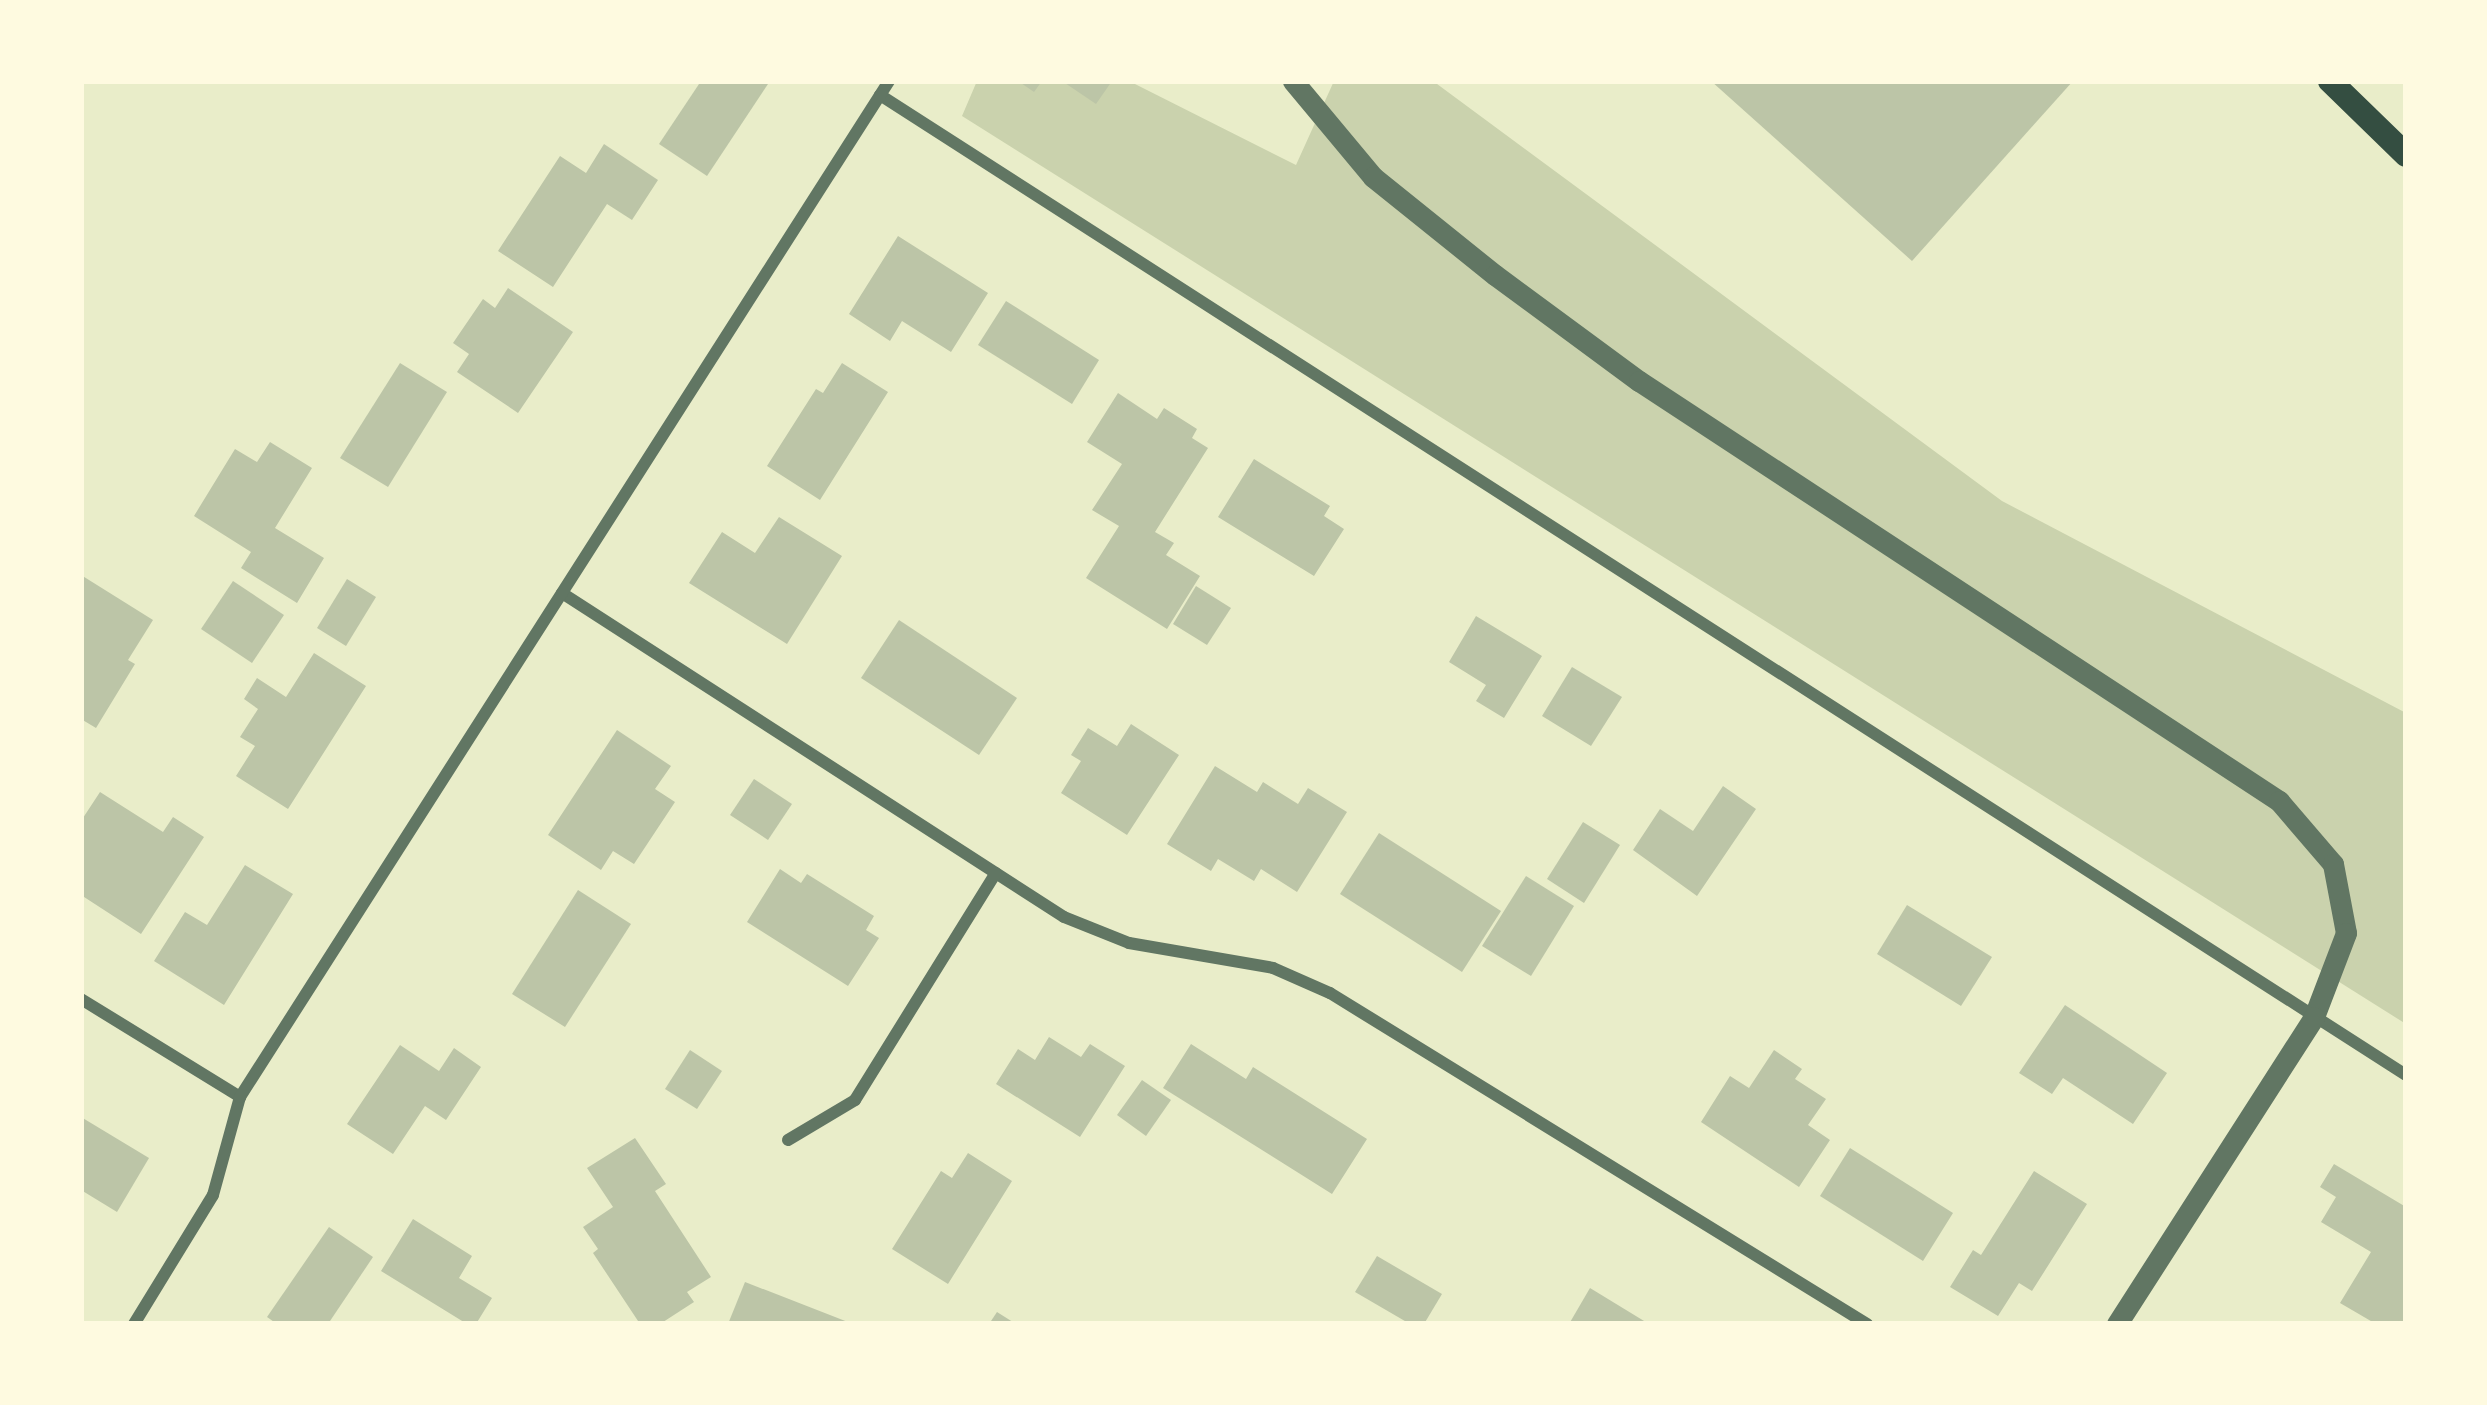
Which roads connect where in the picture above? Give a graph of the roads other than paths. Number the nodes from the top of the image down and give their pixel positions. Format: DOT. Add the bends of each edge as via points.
graph roads {
  1 [pos="889,81"];
  2 [pos="1293,81"];
  3 [pos="2330,81"];
  4 [pos="880,95"];
  5 [pos="2406,155"];
  6 [pos="562,593"];
  7 [pos="996,873"];
  8 [pos="81,999"];
  9 [pos="2314,1017"];
  10 [pos="2406,1075"];
  11 [pos="240,1097"];
  12 [pos="788,1140"];
  13 [pos="134,1324"];
  14 [pos="1867,1324"];
  15 [pos="2117,1324"];
  1 -- 4 [label="street"];
  2 -- 9 [label="street" via="1373,177 1639,381 2279,801 2333,864 2346,933"];
  3 -- 5 [label="main road"];
  4 -- 6 [label="street"];
  4 -- 9 [label="street"];
  6 -- 7 [label="street"];
  6 -- 11 [label="street"];
  7 -- 12 [label="street" via="854,1100"];
  7 -- 14 [label="street" via="1064,917 1129,943 1273,968 1330,993"];
  8 -- 11 [label="street"];
  9 -- 10 [label="street"];
  9 -- 15 [label="street"];
  11 -- 13 [label="street" via="213,1196"];
}
